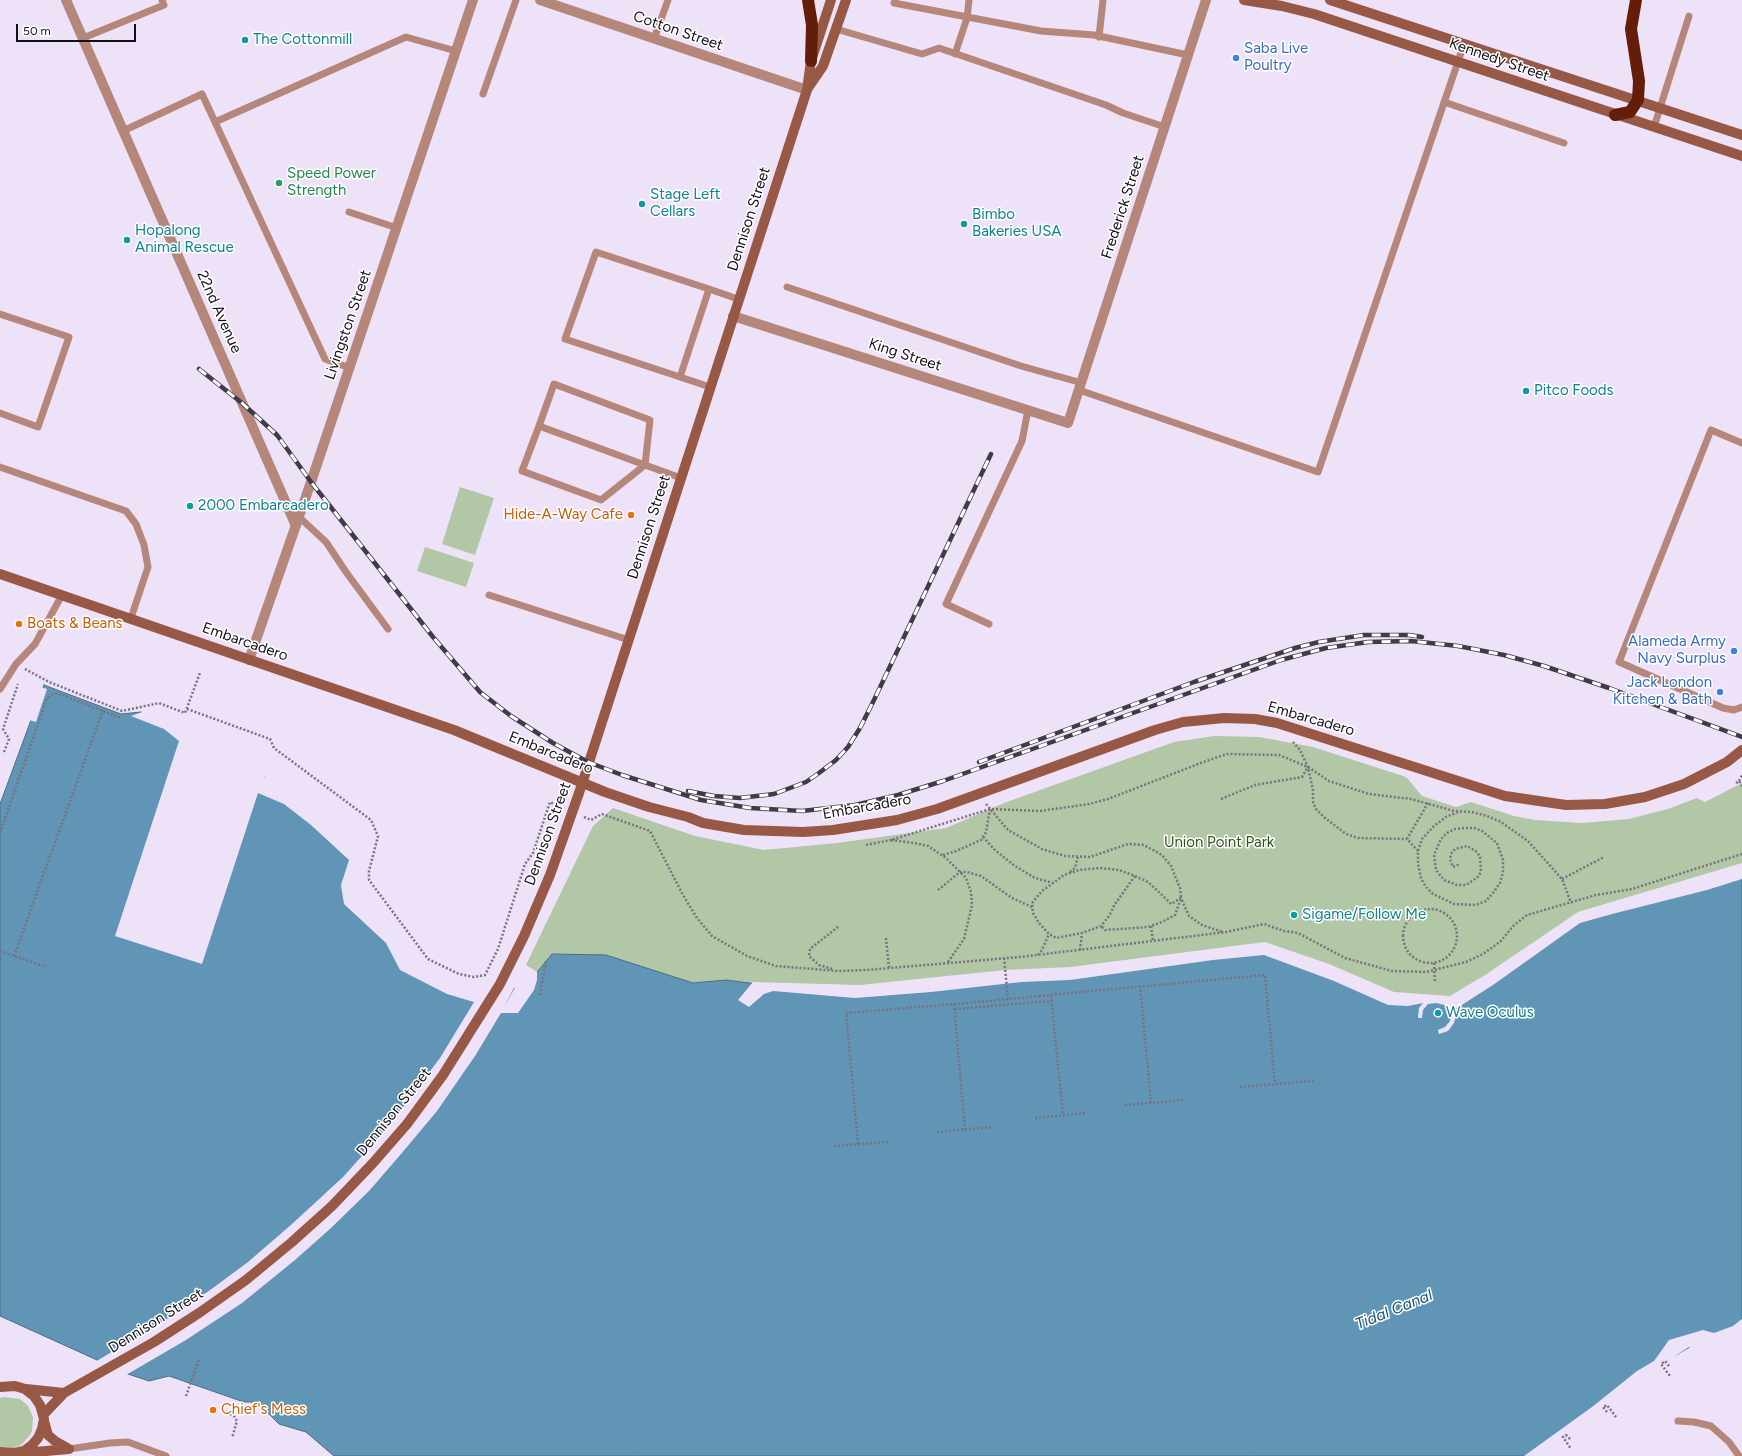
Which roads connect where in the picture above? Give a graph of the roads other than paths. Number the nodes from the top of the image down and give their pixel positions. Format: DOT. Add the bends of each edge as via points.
graph roads {
  1 [pos="66,0"];
  2 [pos="162,0"];
  3 [pos="473,0"];
  4 [pos="516,0"];
  5 [pos="540,0"];
  6 [pos="668,0"];
  7 [pos="808,0"];
  8 [pos="831,0"];
  9 [pos="846,0"];
  10 [pos="969,0"];
  11 [pos="1103,0"];
  12 [pos="1206,0"];
  13 [pos="1244,0"];
  14 [pos="1330,0"];
  15 [pos="1636,0"];
  16 [pos="894,3"];
  17 [pos="1689,16"];
  18 [pos="967,18"];
  19 [pos="836,29"];
  20 [pos="1099,36"];
  21 [pos="83,38"];
  22 [pos="654,39"];
  23 [pos="1464,44"];
  24 [pos="456,51"];
  25 [pos="954,54"];
  26 [pos="1188,55"];
  27 [pos="811,61"];
  28 [pos="1458,62"];
  29 [pos="807,90"];
  30 [pos="483,94"];
  31 [pos="1638,100"];
  32 [pos="1444,102"];
  33 [pos="1660,108"];
  34 [pos="1615,115"];
  35 [pos="215,122"];
  36 [pos="1165,127"];
  37 [pos="1654,127"];
  38 [pos="123,131"];
  39 [pos="1742,135"];
  40 [pos="1564,143"];
  41 [pos="1742,156"];
  42 [pos="349,212"];
  43 [pos="396,228"];
  44 [pos="787,287"];
  45 [pos="709,289"];
  46 [pos="738,298"];
  47 [pos="0,314"];
  48 [pos="733,316"];
  49 [pos="350,368"];
  50 [pos="680,377"];
  51 [pos="1080,386"];
  52 [pos="710,387"];
  53 [pos="1028,410"];
  54 [pos="0,413"];
  55 [pos="1068,423"];
  56 [pos="539,426"];
  57 [pos="1741,443"];
  58 [pos="645,465"];
  59 [pos="0,467"];
  60 [pos="681,478"];
  61 [pos="297,522"];
  62 [pos="0,574"];
  63 [pos="62,595"];
  64 [pos="489,595"];
  65 [pos="131,618"];
  66 [pos="989,624"];
  67 [pos="388,629"];
  68 [pos="628,640"];
  69 [pos="249,660"];
  70 [pos="0,689"];
  71 [pos="1742,707"];
  72 [pos="1742,750"];
  73 [pos="582,782"];
  74 [pos="0,1387"];
  75 [pos="25,1389"];
  76 [pos="64,1393"];
  77 [pos="43,1417"];
  78 [pos="1678,1421"];
  79 [pos="69,1449"];
  80 [pos="0,1452"];
  81 [pos="14,1454"];
  82 [pos="0,1456"];
  83 [pos="166,1456"];
  84 [pos="1739,1456"];
  1 -- 21 [label="street, 22nd Avenue"];
  2 -- 21 [label="lane" via="164,5"];
  3 -- 24 [label="street, Livingston Street"];
  4 -- 30 [label="lane"];
  5 -- 22 [label="street, Cotton Street"];
  6 -- 22 [label="lane"];
  7 -- 27 [label="highway" via="812,25"];
  8 -- 27 [label="main road, Dennison Street"];
  9 -- 19 [label="main road, Dennison Street"];
  10 -- 18 [label="lane"];
  11 -- 20 [label="lane"];
  12 -- 26 [label="street, Frederick Street"];
  13 -- 28 [label="main road, Kennedy Street" via="1314,14"];
  14 -- 23 [label="main road, Kennedy Street"];
  15 -- 31 [label="highway" via="1631,29 1639,81"];
  16 -- 18 [label="lane"];
  17 -- 33 [label="lane"];
  18 -- 20 [label="lane" via="1040,31"];
  18 -- 25 [label="lane"];
  19 -- 25 [label="lane" via="922,54 939,48"];
  19 -- 29 [label="main road, Dennison Street" via="823,66"];
  20 -- 26 [label="lane"];
  21 -- 38 [label="street, 22nd Avenue"];
  22 -- 29 [label="street, Cotton Street"];
  23 -- 28 [label="lane"];
  23 -- 31 [label="main road, Kennedy Street"];
  24 -- 35 [label="lane" via="406,37"];
  24 -- 43 [label="street, Livingston Street"];
  25 -- 36 [label="lane" via="1099,102 1123,114"];
  26 -- 36 [label="street, Frederick Street"];
  27 -- 29 [label="main road, Dennison Street"];
  28 -- 32 [label="lane"];
  28 -- 34 [label="main road, Kennedy Street"];
  29 -- 46 [label="main road, Dennison Street"];
  31 -- 33 [label="main road, Kennedy Street"];
  31 -- 34 [label="highway" via="1630,112"];
  32 -- 40 [label="lane"];
  32 -- 51 [label="lane" via="1318,472"];
  33 -- 37 [label="lane"];
  33 -- 39 [label="main road, Kennedy Street"];
  34 -- 37 [label="main road, Kennedy Street"];
  35 -- 38 [label="lane" via="202,94"];
  35 -- 49 [label="lane" via="325,359"];
  36 -- 51 [label="street, Frederick Street"];
  37 -- 41 [label="main road, Kennedy Street"];
  38 -- 61 [label="street, 22nd Avenue"];
  42 -- 43 [label="lane"];
  43 -- 49 [label="street, Livingston Street"];
  44 -- 51 [label="lane"];
  45 -- 46 [label="lane"];
  45 -- 50 [label="lane"];
  45 -- 50 [label="lane" via="596,252 565,339"];
  46 -- 48 [label="main road, Dennison Street"];
  47 -- 54 [label="lane" via="69,337 38,426"];
  48 -- 52 [label="main road, Dennison Street"];
  48 -- 53 [label="street, King Street"];
  49 -- 61 [label="street, Livingston Street"];
  50 -- 52 [label="lane"];
  51 -- 55 [label="street, Frederick Street"];
  52 -- 60 [label="main road, Dennison Street"];
  53 -- 55 [label="street, King Street"];
  53 -- 66 [label="lane" via="1022,441 946,604"];
  56 -- 58 [label="lane"];
  56 -- 58 [label="lane" via="522,471 601,500"];
  56 -- 58 [label="lane" via="554,384 650,420"];
  57 -- 71 [label="lane" via="1711,430 1619,662 1723,708 1734,710"];
  58 -- 60 [label="lane"];
  59 -- 65 [label="lane" via="126,511 136,524 144,545 148,567"];
  60 -- 68 [label="main road, Dennison Street"];
  61 -- 67 [label="lane" via="326,542"];
  61 -- 69 [label="street, Livingston Street"];
  62 -- 63 [label="main road, Embarcadero"];
  63 -- 65 [label="main road, Embarcadero"];
  63 -- 70 [label="lane" via="35,644 16,664"];
  64 -- 68 [label="lane"];
  65 -- 69 [label="main road, Embarcadero"];
  68 -- 73 [label="main road, Dennison Street"];
  69 -- 73 [label="main road, Embarcadero" via="454,730"];
  72 -- 73 [label="main road, Embarcadero" via="1727,762 1684,784 1645,797 1605,804 1566,805 1505,796 1277,723 1224,718 1184,722 1155,730 937,809 897,820 803,832 744,830 703,823 649,807"];
  73 -- 76 [label="main road, Dennison Street" via="550,874 500,984 443,1075 390,1144 332,1206 246,1280 154,1342"];
  74 -- 75 [label="main road" via="15,1386"];
  75 -- 76 [label="main road"];
  75 -- 77 [label="main road" via="40,1405"];
  76 -- 77 [label="main road, Dennison Street"];
  77 -- 79 [label="main road" via="48,1435"];
  77 -- 81 [label="main road" via="38,1438 28,1448"];
  78 -- 84 [label="lane" via="1711,1426 1729,1442"];
  79 -- 81 [label="main road"];
  79 -- 83 [label="lane" via="110,1442 128,1442"];
  80 -- 81 [label="main road"];
  81 -- 82 [label="main road"];
}
